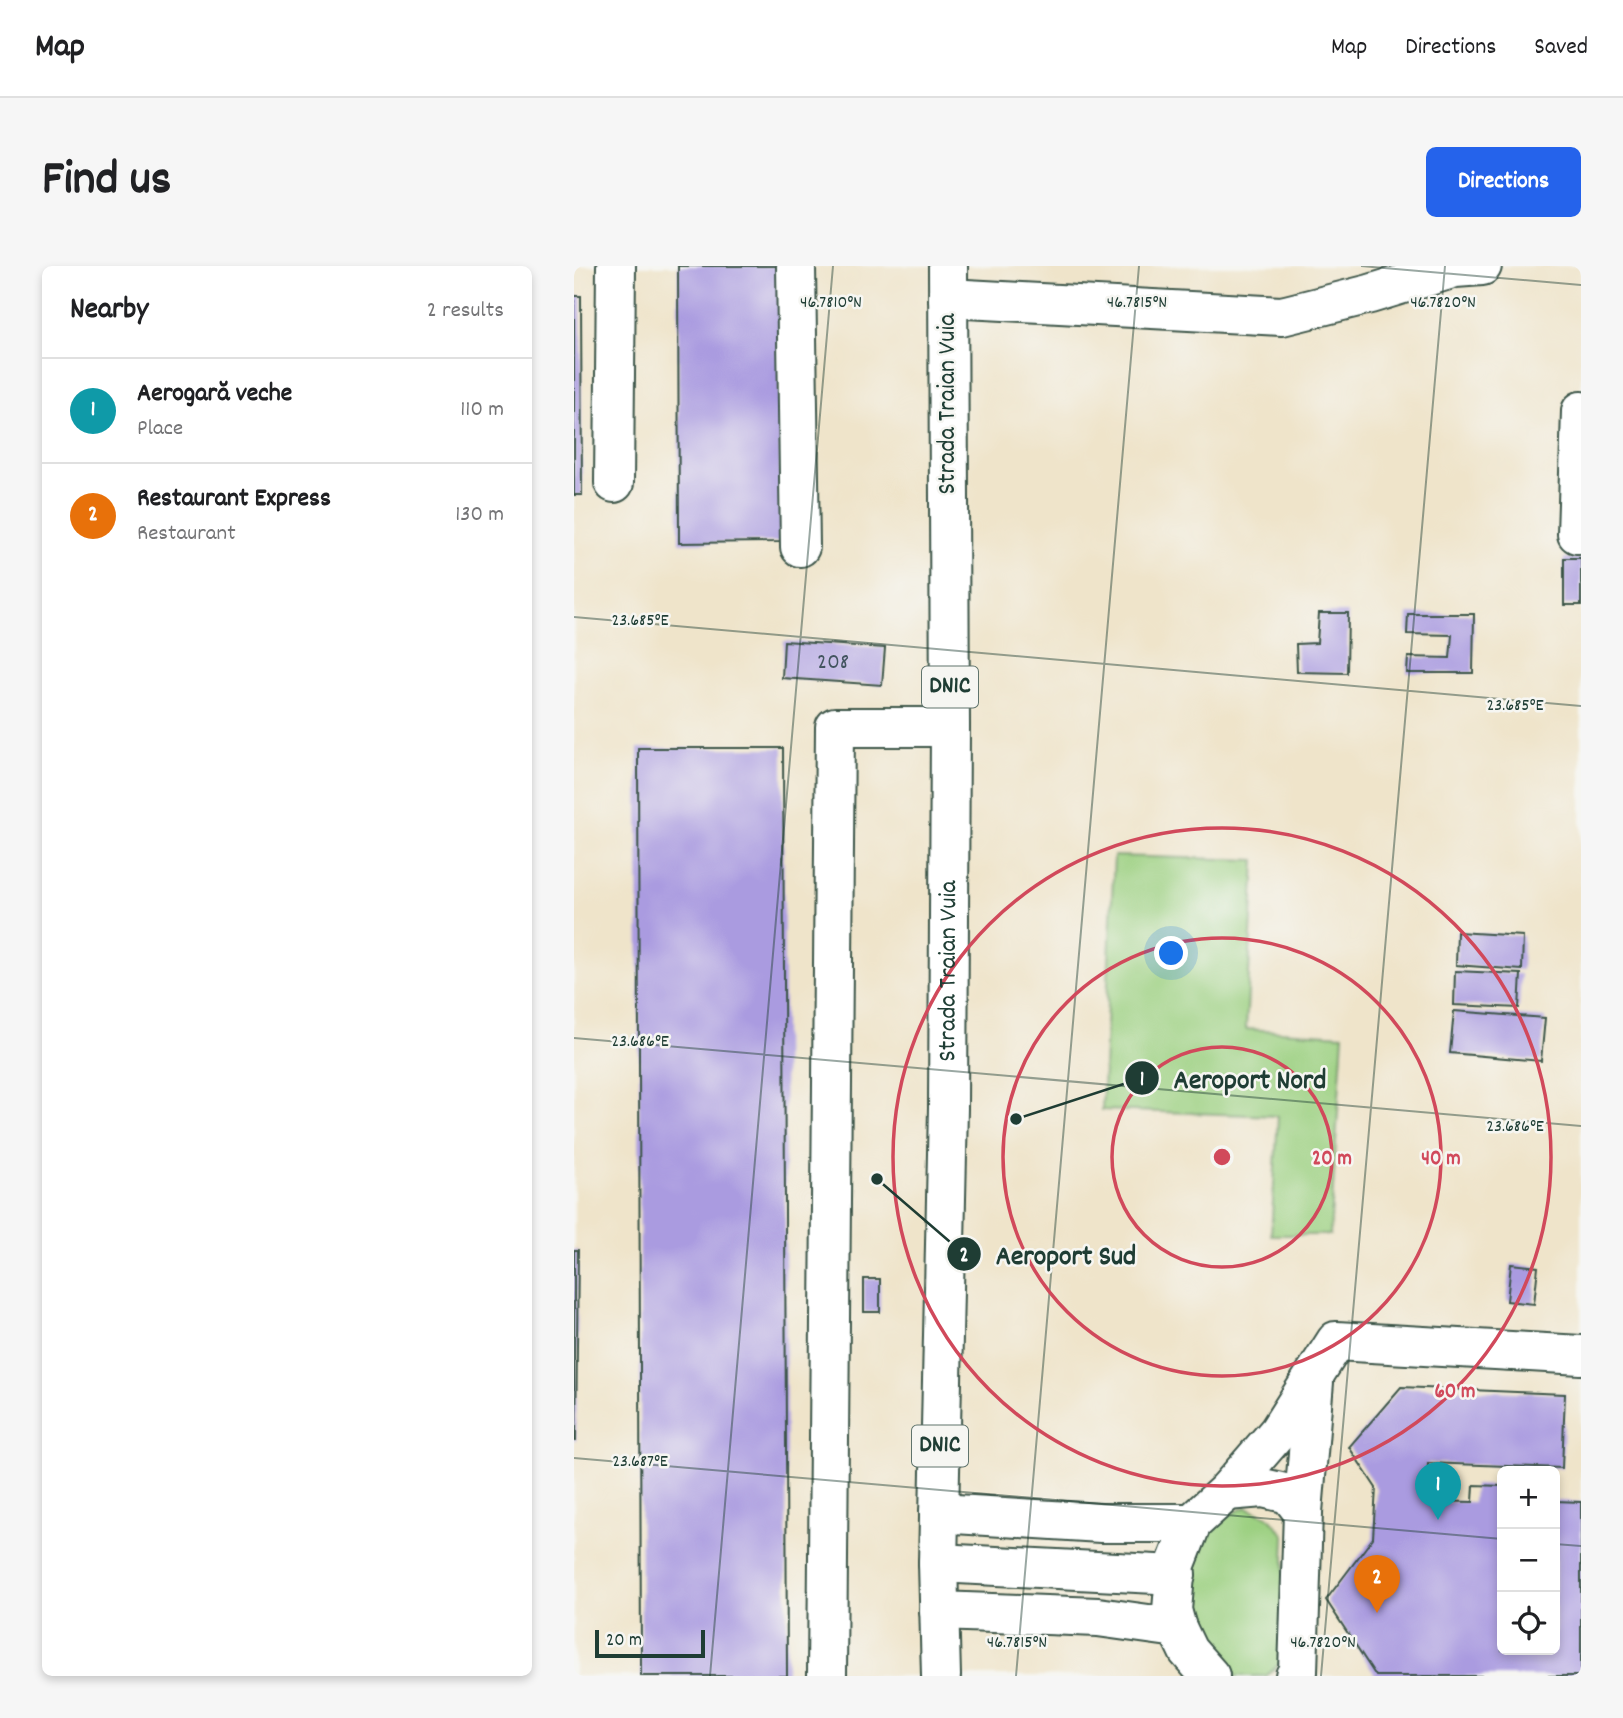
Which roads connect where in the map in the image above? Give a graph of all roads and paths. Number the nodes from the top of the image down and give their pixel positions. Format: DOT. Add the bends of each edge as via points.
graph roads {
  1 [pos="616,266"];
  2 [pos="796,266"];
  3 [pos="1482,266"];
  4 [pos="948,282"];
  5 [pos="1581,411"];
  6 [pos="614,483"];
  7 [pos="1581,534"];
  8 [pos="800,547"];
  9 [pos="950,727"];
  10 [pos="1581,1355"];
  11 [pos="1315,1376"];
  12 [pos="1227,1491"];
  13 [pos="1303,1512"];
  14 [pos="939,1513"];
  15 [pos="1192,1523"];
  16 [pos="938,1563"];
  17 [pos="1175,1575"];
  18 [pos="939,1611"];
  19 [pos="1177,1628"];
  20 [pos="1297,1675"];
  21 [pos="827,1676"];
  22 [pos="941,1676"];
  23 [pos="1210,1676"];
  1 -- 6 [label="main road"];
  2 -- 8 [label="main road"];
  3 -- 4 [label="main road" via="1455,268 1282,316"];
  4 -- 9 [label="main road, Strada Traian Vuia / DN1C"];
  5 -- 7 [label="main road" via="1577,534"];
  9 -- 14 [label="main road, Strada Traian Vuia / DN1C"];
  9 -- 21 [label="main road" via="835,727"];
  10 -- 11 [label="main road" via="1336,1341"];
  11 -- 12 [label="main road" via="1278,1432"];
  11 -- 13 [label="main road"];
  12 -- 13 [label="main road" via="1263,1488 1289,1494"];
  12 -- 15 [label="main road"];
  13 -- 20 [label="main road"];
  14 -- 15 [label="main road" via="1101,1523"];
  14 -- 16 [label="main road, Strada Traian Vuia / DN1C"];
  15 -- 17 [label="main road"];
  16 -- 17 [label="main road"];
  16 -- 18 [label="main road, Strada Traian Vuia / DN1C"];
  17 -- 19 [label="main road" via="1172,1610"];
  18 -- 19 [label="main road" via="1098,1617"];
  18 -- 22 [label="main road, Strada Traian Vuia / DN1C"];
  19 -- 23 [label="main road" via="1188,1651"];
}
